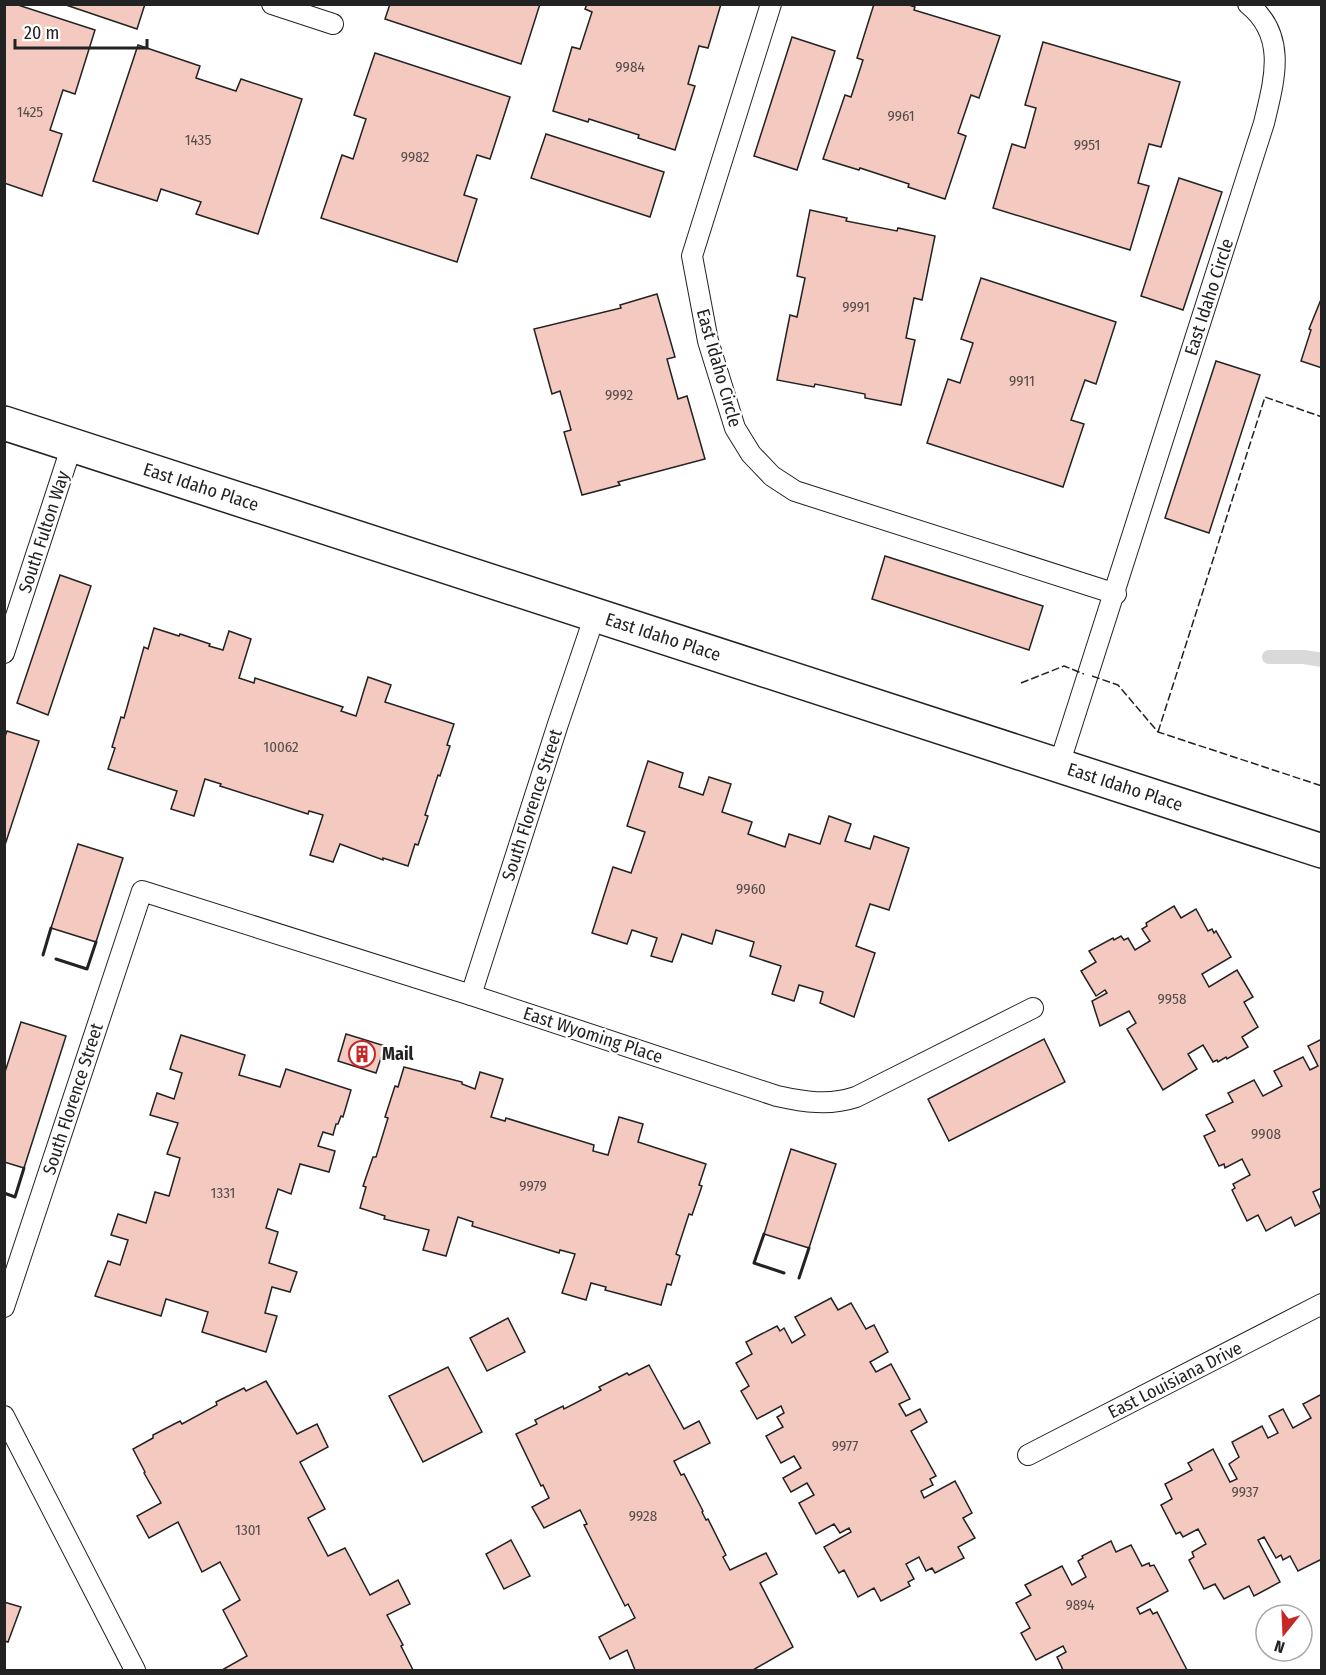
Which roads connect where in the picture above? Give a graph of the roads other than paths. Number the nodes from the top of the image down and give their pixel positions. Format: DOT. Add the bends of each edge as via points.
graph roads {
  1 [pos="272,4"];
  2 [pos="771,4"];
  3 [pos="1248,4"];
  4 [pos="333,24"];
  5 [pos="4,423"];
  6 [pos="72,445"];
  7 [pos="1116,594"];
  8 [pos="595,615"];
  9 [pos="4,653"];
  10 [pos="1059,765"];
  11 [pos="1322,851"];
  12 [pos="142,891"];
  13 [pos="471,995"];
  14 [pos="1033,1008"];
  15 [pos="1322,1304"];
  16 [pos="4,1307"];
  17 [pos="4,1416"];
  18 [pos="1028,1455"];
  19 [pos="135,1671"];
  1 -- 4 [label="lane"];
  2 -- 7 [label="lane, East Idaho Circle" via="692,256 708,341 735,428 751,454 772,476 795,491"];
  3 -- 7 [label="lane, East Idaho Circle" via="1266,23 1275,49 1268,106"];
  5 -- 6 [label="street, East Idaho Place"];
  6 -- 8 [label="street, East Idaho Place"];
  6 -- 9 [label="lane, South Fulton Way"];
  7 -- 10 [label="lane, East Idaho Circle"];
  8 -- 10 [label="street, East Idaho Place"];
  8 -- 13 [label="lane, South Florence Street"];
  10 -- 11 [label="street, East Idaho Place"];
  12 -- 13 [label="lane, East Wyoming Place"];
  12 -- 16 [label="lane, South Florence Street"];
  13 -- 14 [label="lane, East Wyoming Place" via="777,1096 827,1103 843,1102 872,1090"];
  15 -- 18 [label="lane, East Louisiana Drive"];
  17 -- 19 [label="lane"];
}
